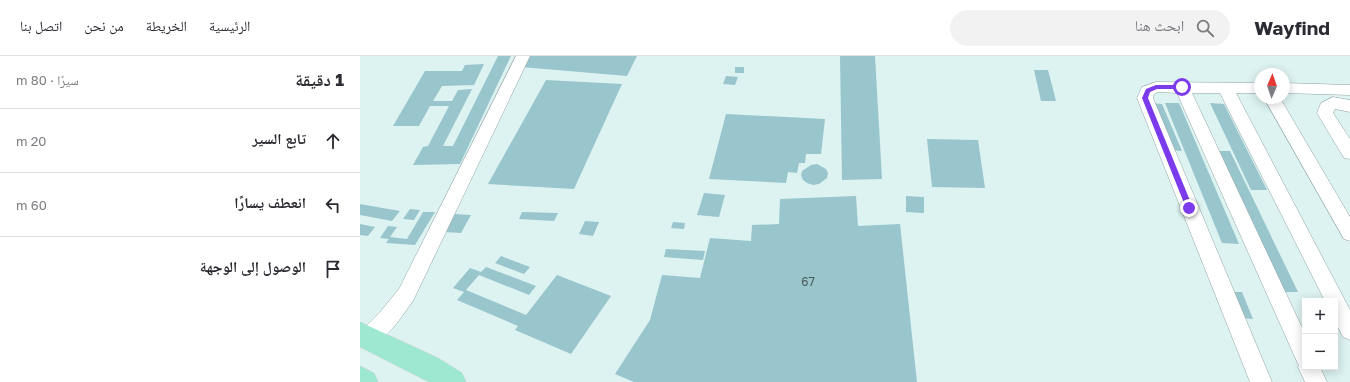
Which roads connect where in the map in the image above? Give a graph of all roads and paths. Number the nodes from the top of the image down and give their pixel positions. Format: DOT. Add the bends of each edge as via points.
graph roads {
  1 [pos="523,56"];
  2 [pos="1182,87"];
  3 [pos="1225,88"];
  4 [pos="1254,88"];
  5 [pos="1290,88"];
  6 [pos="1350,90"];
  7 [pos="1275,104"];
  8 [pos="1350,106"];
  9 [pos="1350,153"];
  10 [pos="1350,233"];
  11 [pos="1333,298"];
  12 [pos="1338,307"];
  13 [pos="1350,330"];
  14 [pos="365,336"];
  15 [pos="1302,351"];
  16 [pos="1310,370"];
  17 [pos="360,379"];
  18 [pos="365,382"];
  19 [pos="453,382"];
  20 [pos="1261,382"];
  21 [pos="1316,382"];
  1 -- 14 [label="street" via="406,295 388,318"];
  2 -- 3 [label="street"];
  2 -- 15 [label="street"];
  2 -- 20 [label="street" via="1156,87 1148,91 1145,98"];
  3 -- 4 [label="street"];
  3 -- 11 [label="street"];
  5 -- 6 [label="street"];
  7 -- 10 [label="street"];
  8 -- 9 [label="street" via="1334,103 1327,107 1325,113"];
  12 -- 13 [label="street"];
  14 -- 19 [label="main road" via="429,367"];
  16 -- 21 [label="street"];
  17 -- 18 [label="main road"];
}
